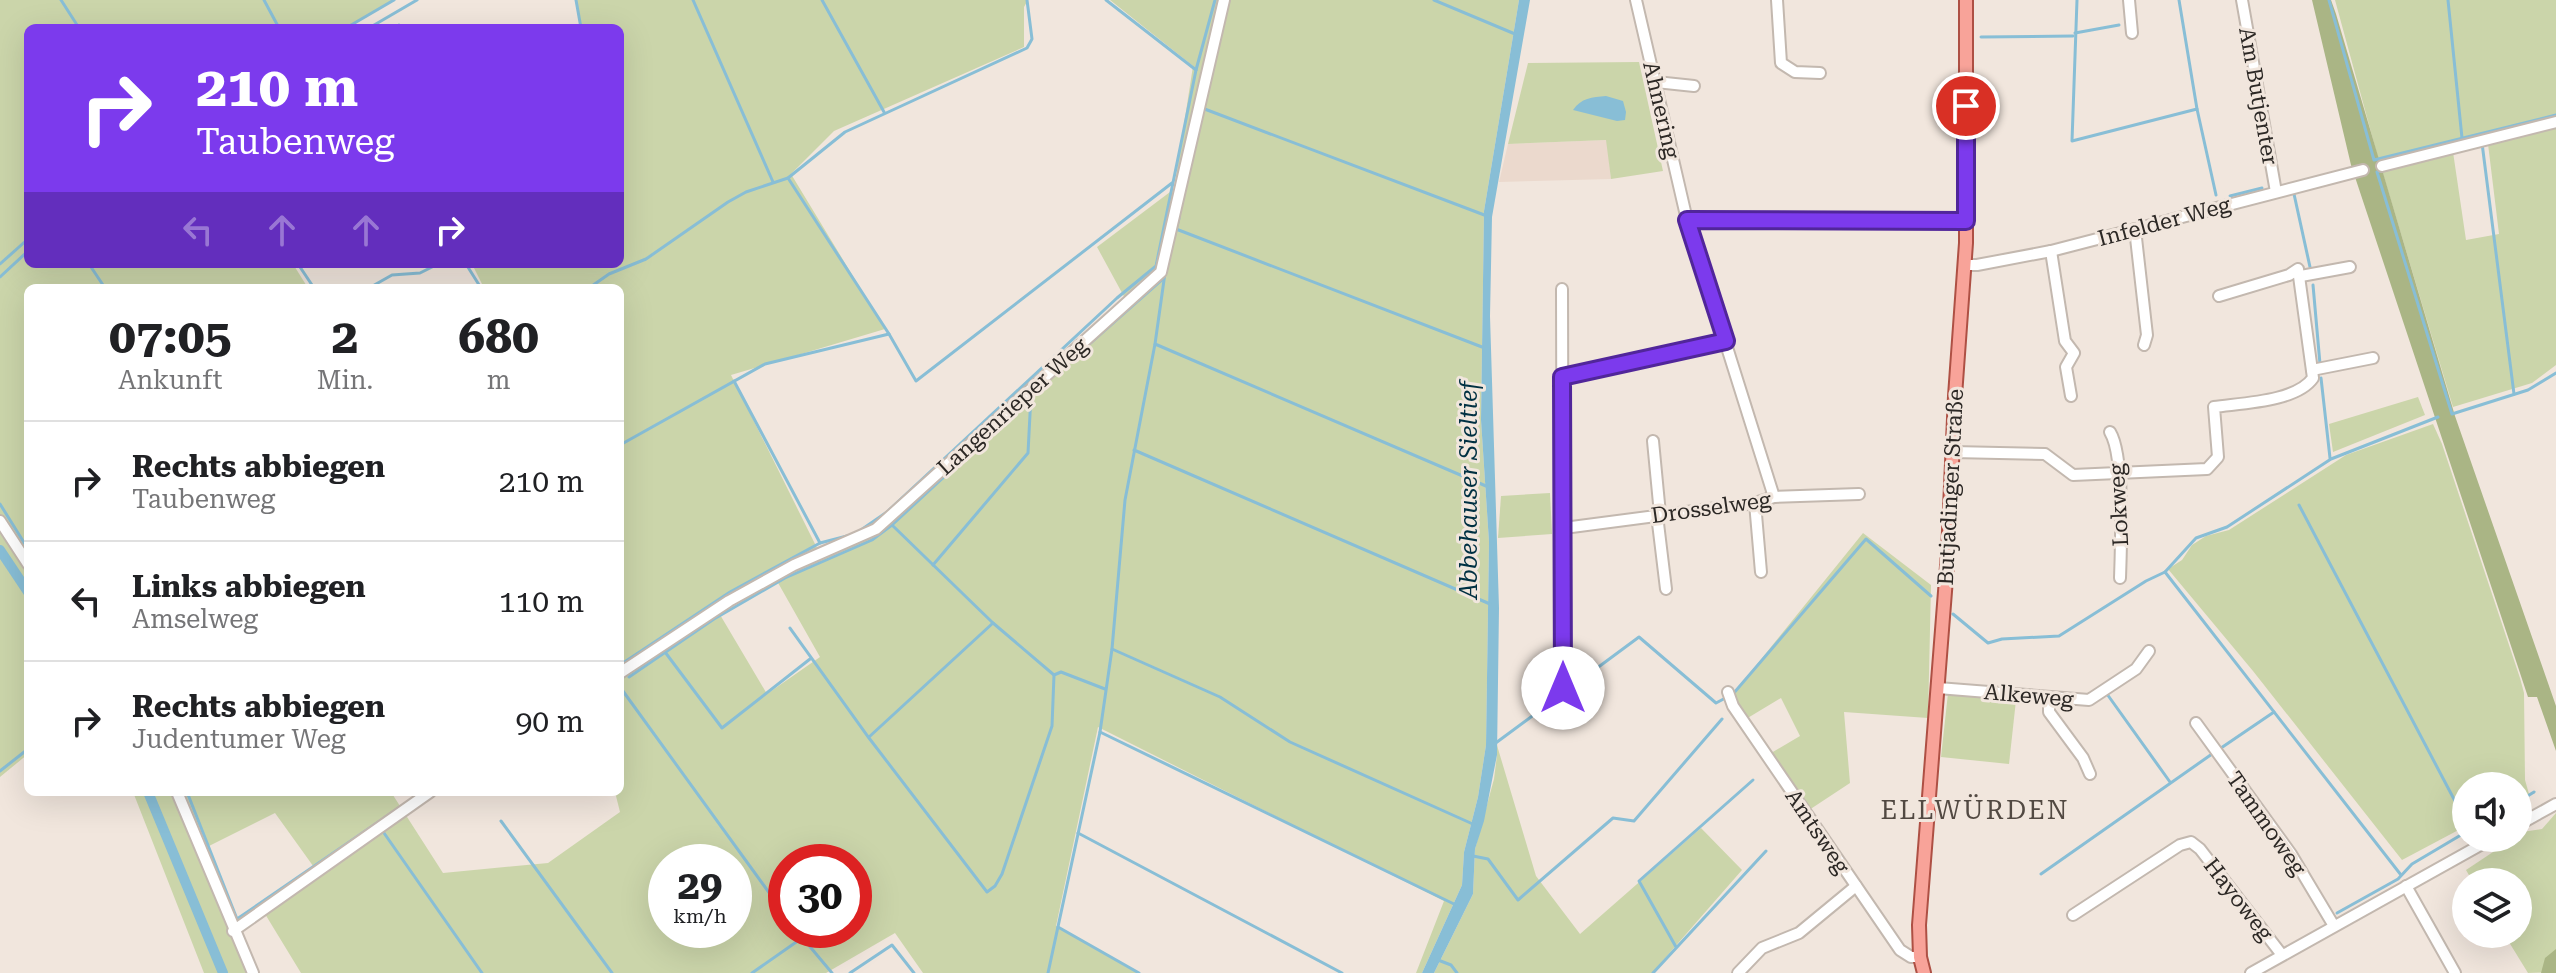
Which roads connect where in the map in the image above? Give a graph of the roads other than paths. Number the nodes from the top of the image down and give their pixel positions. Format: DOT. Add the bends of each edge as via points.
graph roads {
  1 [pos="1224,0"];
  2 [pos="1636,0"];
  3 [pos="1777,0"];
  4 [pos="1966,0"];
  5 [pos="2129,0"];
  6 [pos="2242,0"];
  7 [pos="2132,33"];
  8 [pos="1820,73"];
  9 [pos="1656,82"];
  10 [pos="1694,86"];
  11 [pos="2556,122"];
  12 [pos="2382,166"];
  13 [pos="2363,170"];
  14 [pos="2276,192"];
  15 [pos="1687,220"];
  16 [pos="1966,221"];
  17 [pos="2135,229"];
  18 [pos="2051,251"];
  19 [pos="1964,265"];
  20 [pos="2350,267"];
  21 [pos="2299,272"];
  22 [pos="1562,289"];
  23 [pos="2219,296"];
  24 [pos="1726,341"];
  25 [pos="2144,345"];
  26 [pos="2373,358"];
  27 [pos="2312,370"];
  28 [pos="1562,377"];
  29 [pos="2071,396"];
  30 [pos="2110,432"];
  31 [pos="1653,441"];
  32 [pos="1953,452"];
  33 [pos="2118,473"];
  34 [pos="1859,494"];
  35 [pos="1774,497"];
  36 [pos="1755,503"];
  37 [pos="1659,514"];
  38 [pos="0,521"];
  39 [pos="1564,528"];
  40 [pos="24,558"];
  41 [pos="1761,572"];
  42 [pos="2120,578"];
  43 [pos="1666,589"];
  44 [pos="2149,651"];
  45 [pos="624,670"];
  46 [pos="1563,688"];
  47 [pos="1938,688"];
  48 [pos="1728,692"];
  49 [pos="2049,699"];
  50 [pos="2196,723"];
  51 [pos="2090,774"];
  52 [pos="179,796"];
  53 [pos="424,796"];
  54 [pos="2556,804"];
  55 [pos="2532,817"];
  56 [pos="2468,852"];
  57 [pos="1856,886"];
  58 [pos="2406,886"];
  59 [pos="2073,915"];
  60 [pos="2334,926"];
  61 [pos="233,931"];
  62 [pos="2282,955"];
  63 [pos="1920,957"];
  64 [pos="2265,970"];
  65 [pos="253,973"];
  66 [pos="1738,973"];
  67 [pos="1924,973"];
  68 [pos="2251,973"];
  69 [pos="2455,973"];
  1 -- 45 [label="street, Langenrieper Weg" via="1161,272 876,529 729,601"];
  2 -- 9 [label="street, Ahnering"];
  3 -- 8 [label="street" via="1781,63 1795,72"];
  4 -- 16 [label="main road, Butjadinger Straße"];
  5 -- 7 [label="street"];
  6 -- 14 [label="street, Am Butjenter"];
  9 -- 10 [label="street"];
  9 -- 15 [label="street, Ahnering"];
  11 -- 12 [label="street"];
  13 -- 14 [label="street, Infelder Weg"];
  14 -- 17 [label="street, Infelder Weg"];
  15 -- 16 [label="street"];
  15 -- 24 [label="street, Ahnering"];
  16 -- 19 [label="main road, Butjadinger Straße"];
  17 -- 18 [label="street, Infelder Weg"];
  17 -- 25 [label="street"];
  18 -- 19 [label="street, Infelder Weg"];
  18 -- 29 [label="street" via="2065,341 2074,353 2066,367"];
  19 -- 32 [label="main road, Butjadinger Straße"];
  20 -- 21 [label="street"];
  21 -- 23 [label="street"];
  21 -- 27 [label="street"];
  22 -- 28 [label="street"];
  24 -- 28 [label="street"];
  24 -- 35 [label="street, Ahnering"];
  26 -- 27 [label="street"];
  27 -- 33 [label="street" via="2308,385 2283,397 2214,407 2218,457 2207,469"];
  28 -- 39 [label="street"];
  30 -- 33 [label="street, Lokweg"];
  31 -- 37 [label="street"];
  32 -- 33 [label="street" via="2045,454 2073,475"];
  32 -- 47 [label="main road, Butjadinger Straße"];
  33 -- 42 [label="street, Lokweg"];
  34 -- 35 [label="street, Drosselweg"];
  35 -- 36 [label="street, Drosselweg"];
  36 -- 37 [label="street, Drosselweg"];
  36 -- 41 [label="street"];
  37 -- 39 [label="street, Drosselweg"];
  37 -- 43 [label="street"];
  38 -- 40 [label="street"];
  39 -- 46 [label="street"];
  44 -- 49 [label="street, Alkeweg" via="2136,669 2089,700"];
  47 -- 49 [label="street, Alkeweg"];
  47 -- 63 [label="main road, Butjadinger Straße"];
  48 -- 57 [label="street, Amtsweg"];
  49 -- 51 [label="street" via="2049,712"];
  50 -- 60 [label="street, Tammoweg" via="2291,854"];
  52 -- 61 [label="street"];
  53 -- 61 [label="street"];
  54 -- 55 [label="street"];
  56 -- 58 [label="street"];
  57 -- 63 [label="street, Amtsweg" via="1900,950"];
  57 -- 66 [label="street" via="1799,933 1762,948"];
  58 -- 60 [label="street"];
  58 -- 69 [label="street"];
  59 -- 62 [label="street, Hayoweg" via="2191,842"];
  60 -- 62 [label="street"];
  61 -- 65 [label="street"];
  62 -- 64 [label="street"];
  63 -- 67 [label="main road, Butjadinger Straße"];
  64 -- 68 [label="street"];
}
